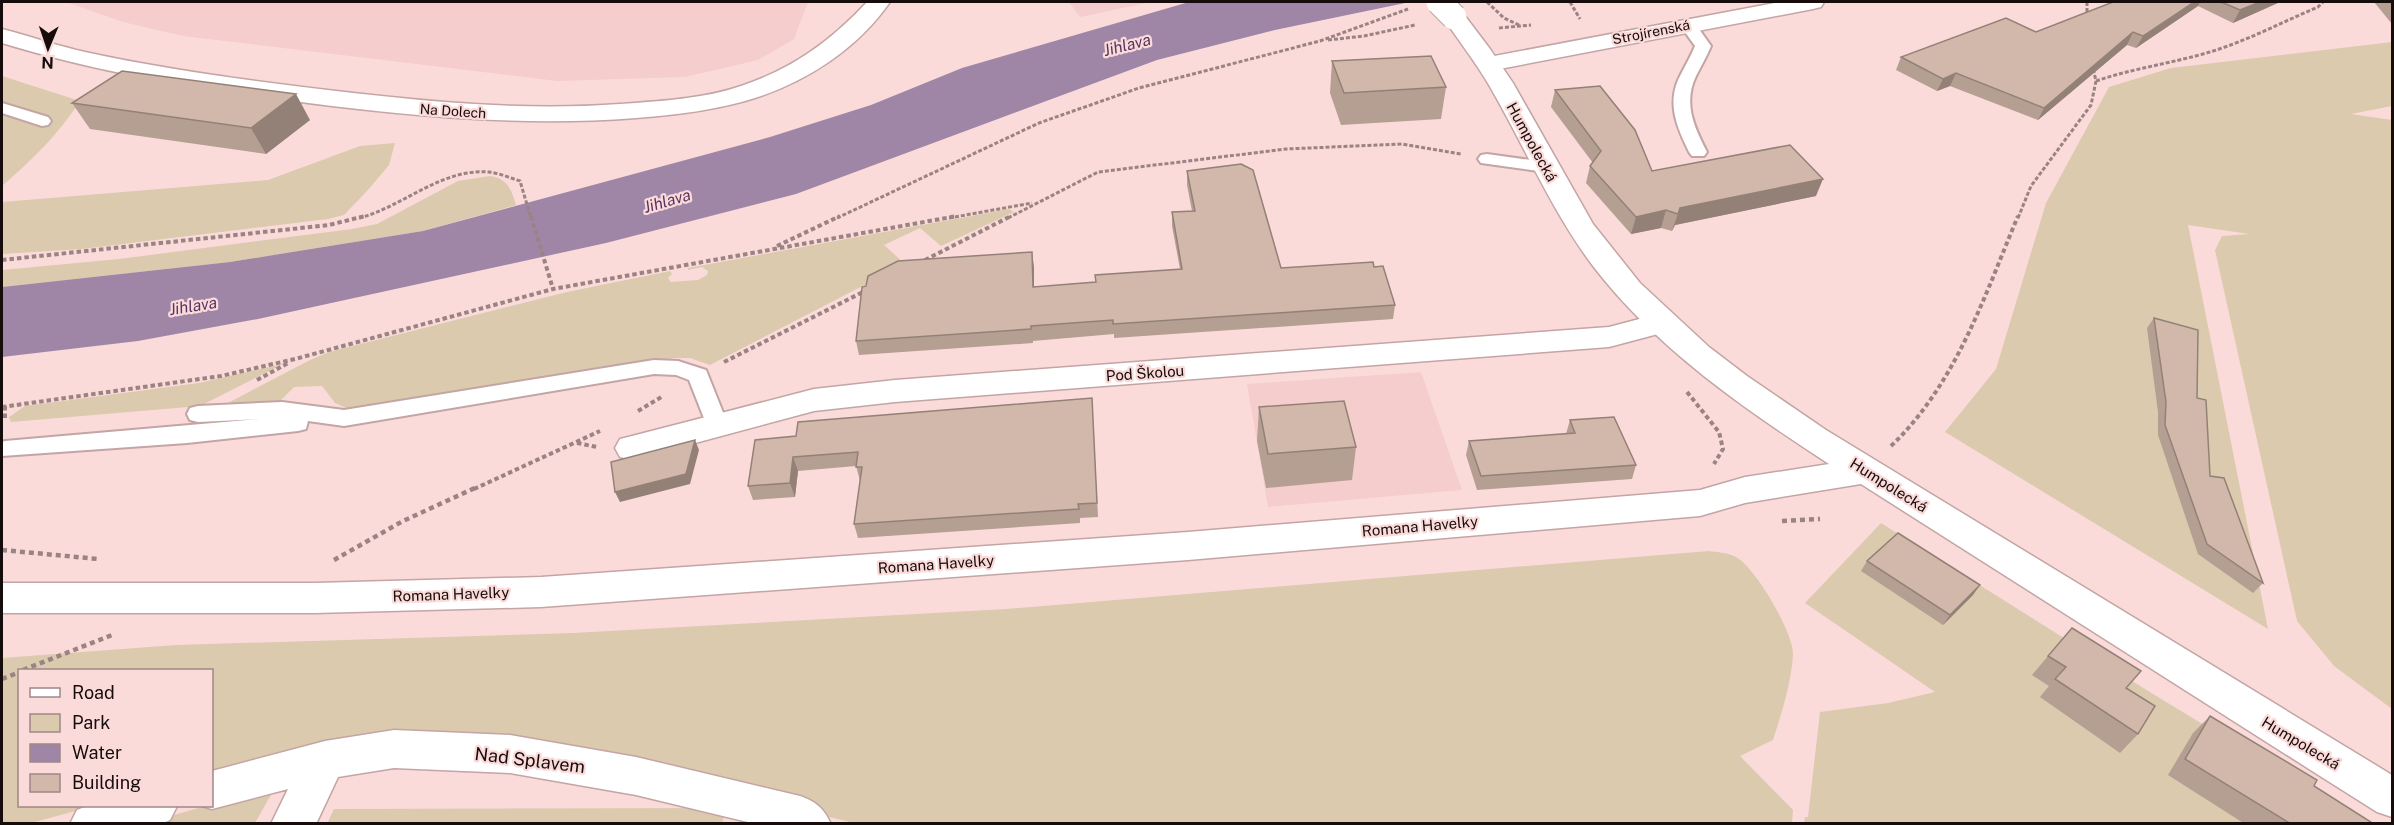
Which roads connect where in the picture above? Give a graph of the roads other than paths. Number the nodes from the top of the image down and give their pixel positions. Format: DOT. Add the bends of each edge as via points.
graph roads {
  1 [pos="879,2"];
  2 [pos="1813,2"];
  3 [pos="1446,9"];
  4 [pos="1688,25"];
  5 [pos="2,36"];
  6 [pos="1489,64"];
  7 [pos="2,108"];
  8 [pos="42,121"];
  9 [pos="1698,152"];
  10 [pos="1487,159"];
  11 [pos="1545,167"];
  12 [pos="1662,323"];
  13 [pos="198,414"];
  14 [pos="344,418"];
  15 [pos="717,425"];
  16 [pos="5,438"];
  17 [pos="632,448"];
  18 [pos="1866,471"];
  19 [pos="2,598"];
  20 [pos="325,760"];
  21 [pos="213,789"];
  22 [pos="2392,798"];
  23 [pos="152,807"];
  24 [pos="92,824"];
  25 [pos="293,824"];
  26 [pos="809,824"];
  1 -- 5 [label="street, Na Dolech" via="840,44 819,60 747,93 667,108 575,115 442,112 263,90 129,69"];
  2 -- 4 [label="street, Strojírenská"];
  3 -- 6 [label="street"];
  4 -- 6 [label="street, Strojírenská"];
  4 -- 9 [label="lane" via="1703,46 1680,101 1683,123"];
  6 -- 11 [label="street, Humpolecká"];
  7 -- 8 [label="lane"];
  10 -- 11 [label="lane"];
  11 -- 12 [label="street, Humpolecká" via="1609,266"];
  12 -- 15 [label="street, Pod Školou" via="1609,337 884,392 814,400"];
  12 -- 18 [label="street, Humpolecká" via="1724,375"];
  13 -- 14 [label="lane" via="282,410"];
  14 -- 15 [label="lane" via="654,367 678,368 698,375"];
  14 -- 16 [label="lane" via="187,435"];
  15 -- 17 [label="street, Pod Školou"];
  18 -- 19 [label="street, Romana Havelky" via="1745,490 1700,503 541,592 315,598"];
  18 -- 22 [label="street, Humpolecká"];
  20 -- 21 [label="street, Nad Splavem"];
  20 -- 25 [label="street"];
  20 -- 26 [label="street, Nad Splavem" via="394,749 510,754 636,776 753,803 801,816"];
  23 -- 24 [label="street"];
}
